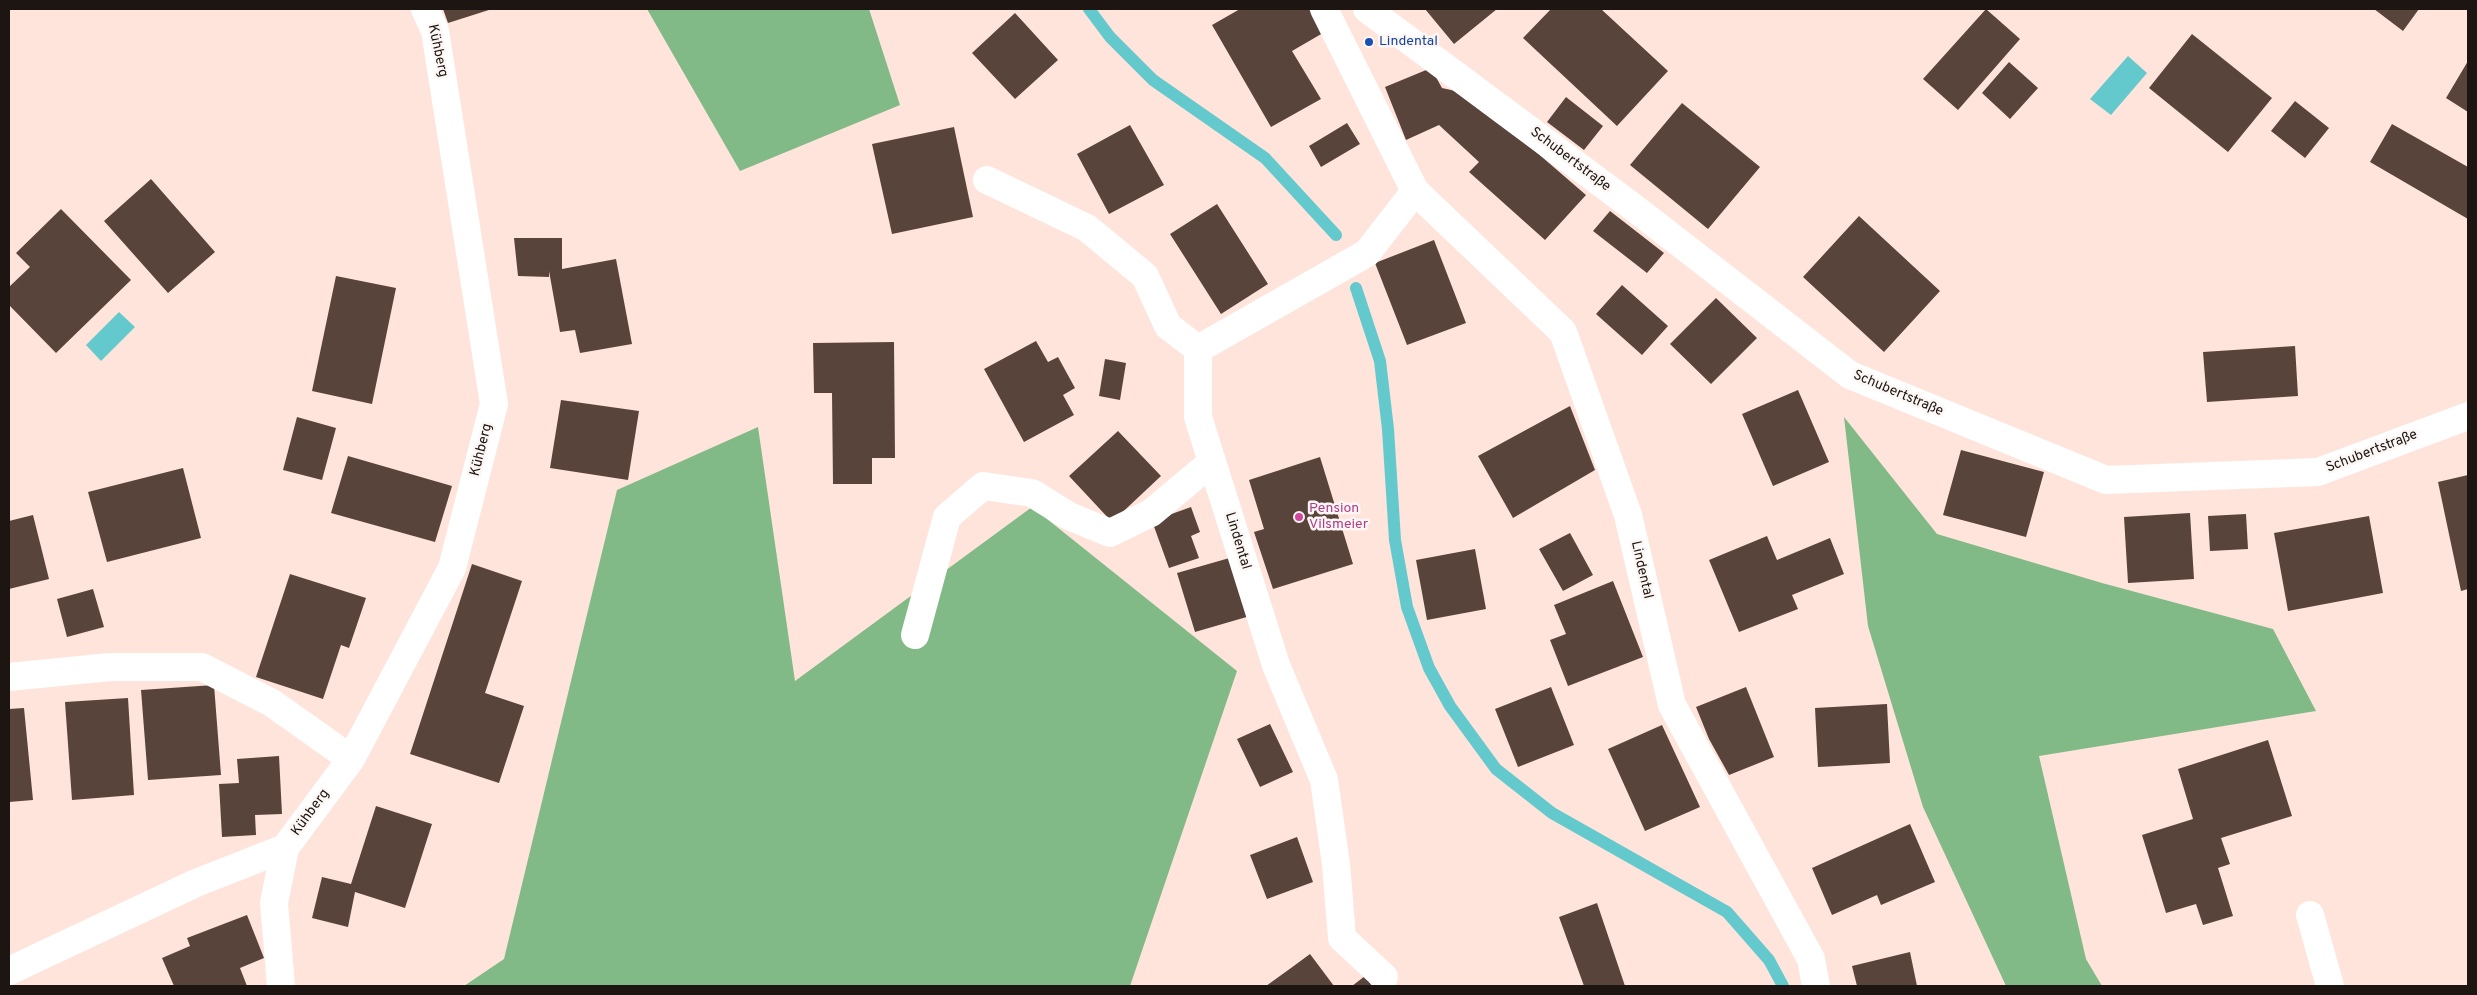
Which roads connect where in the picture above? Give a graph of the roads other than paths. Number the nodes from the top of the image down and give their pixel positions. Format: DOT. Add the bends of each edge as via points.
graph roads {
  1 [pos="426,9"];
  2 [pos="1324,9"];
  3 [pos="1367,9"];
  4 [pos="987,180"];
  5 [pos="1415,191"];
  6 [pos="1198,349"];
  7 [pos="2468,416"];
  8 [pos="1212,462"];
  9 [pos="916,635"];
  10 [pos="9,677"];
  11 [pos="351,759"];
  12 [pos="285,848"];
  13 [pos="2310,915"];
  14 [pos="9,971"];
  15 [pos="1384,977"];
  16 [pos="281,986"];
  17 [pos="1816,986"];
  18 [pos="2330,986"];
  1 -- 11 [label="street, Kühberg" via="435,31 494,404 452,568"];
  2 -- 5 [label="street, Lindental"];
  3 -- 7 [label="street, Schubertstraße" via="1633,207 1850,375 2106,480 2318,472"];
  4 -- 6 [label="street" via="1087,228 1144,276 1168,326"];
  5 -- 6 [label="street" via="1367,253"];
  5 -- 17 [label="street, Lindental" via="1563,332 1628,515 1672,705 1811,959"];
  6 -- 8 [label="street, Lindental" via="1198,417"];
  8 -- 9 [label="street" via="1151,513 1110,533 1069,516 1032,493 983,486 947,517"];
  8 -- 15 [label="street, Lindental" via="1276,665 1324,780 1342,938"];
  10 -- 11 [label="street" via="110,667 202,667 272,703"];
  11 -- 12 [label="street, Kühberg"];
  12 -- 14 [label="street, Kühberg" via="196,883"];
  12 -- 16 [label="street, Kühberg" via="274,903"];
  13 -- 18 [label="street"];
}
